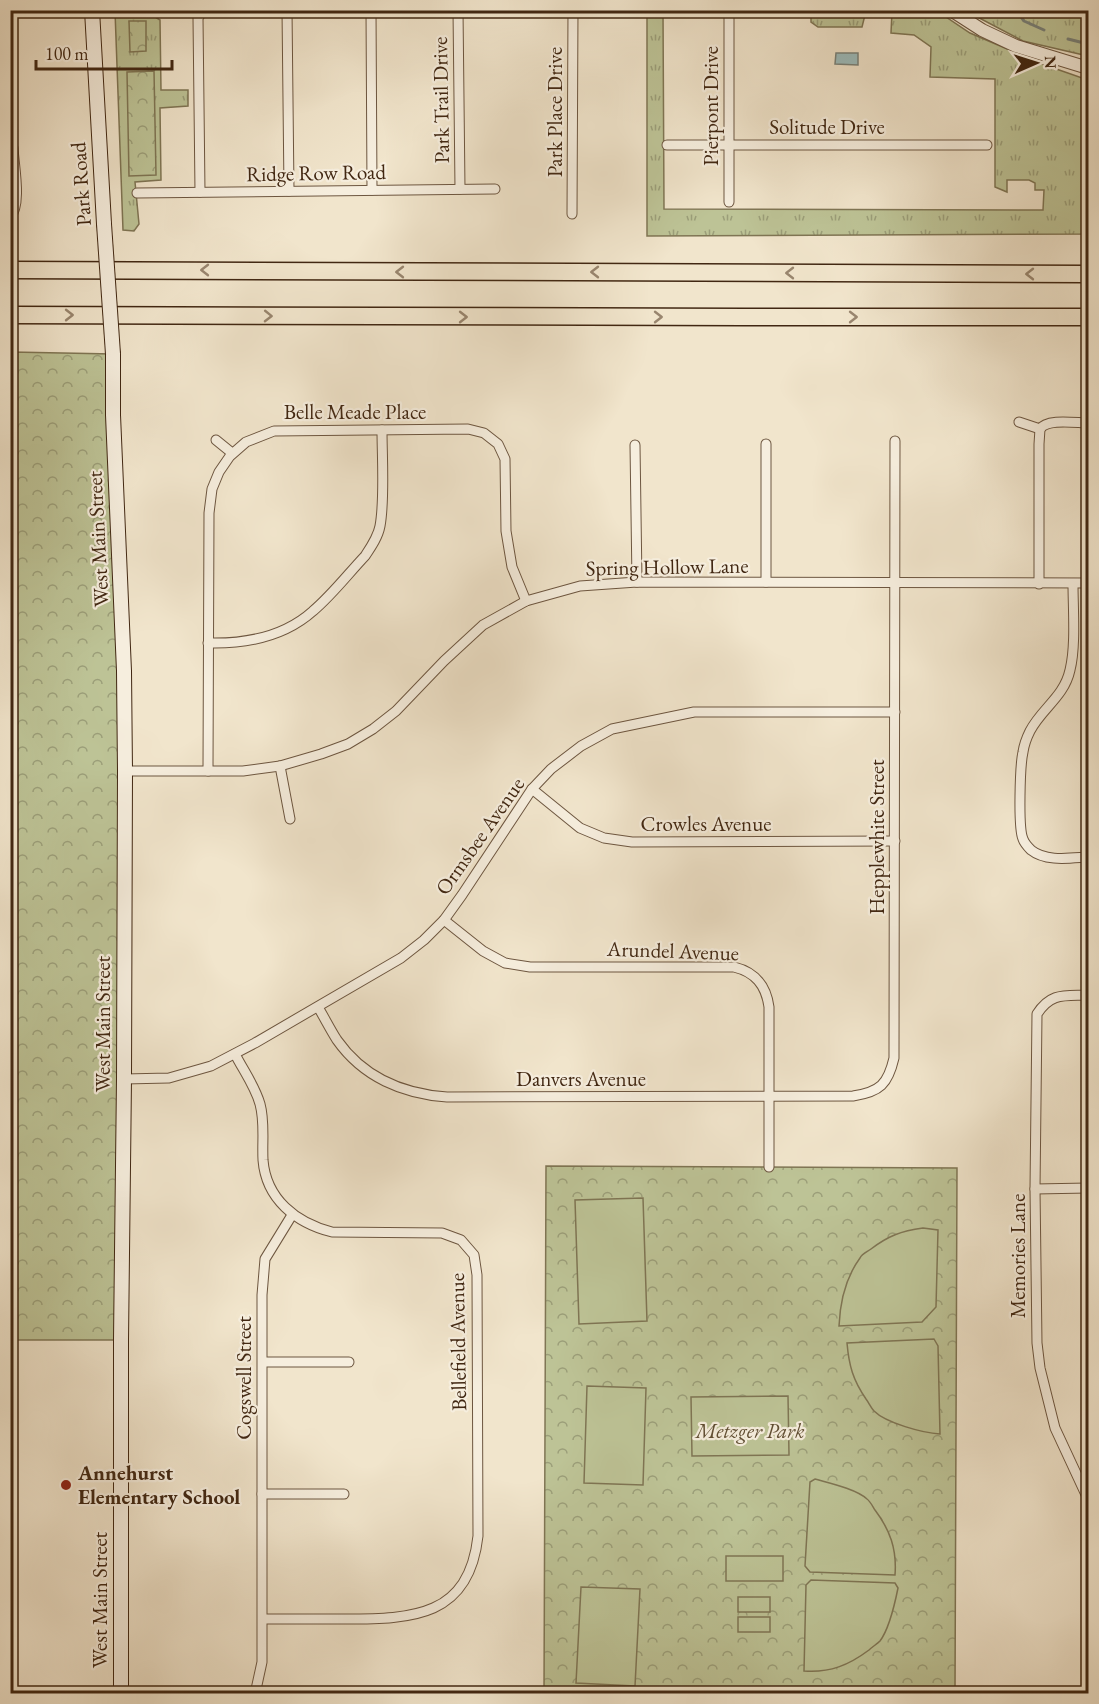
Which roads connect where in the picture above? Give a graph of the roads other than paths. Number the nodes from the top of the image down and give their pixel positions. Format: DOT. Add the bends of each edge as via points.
graph roads {
  1 [pos="92,10"];
  2 [pos="230,10"];
  3 [pos="287,10"];
  4 [pos="371,10"];
  5 [pos="458,10"];
  6 [pos="573,10"];
  7 [pos="729,10"];
  8 [pos="951,10"];
  9 [pos="1089,68"];
  10 [pos="10,140"];
  11 [pos="667,145"];
  12 [pos="729,145"];
  13 [pos="987,145"];
  14 [pos="460,189"];
  15 [pos="495,189"];
  16 [pos="372,190"];
  17 [pos="289,191"];
  18 [pos="200,192"];
  19 [pos="137,193"];
  20 [pos="729,202"];
  21 [pos="572,214"];
  22 [pos="10,218"];
  23 [pos="10,270"];
  24 [pos="1089,274"];
  25 [pos="10,315"];
  26 [pos="1089,316"];
  27 [pos="113,354"];
  28 [pos="1019,422"];
  29 [pos="1089,423"];
  30 [pos="1040,429"];
  31 [pos="381,430"];
  32 [pos="216,440"];
  33 [pos="895,441"];
  34 [pos="766,444"];
  35 [pos="635,445"];
  36 [pos="232,453"];
  37 [pos="637,582"];
  38 [pos="766,582"];
  39 [pos="896,583"];
  40 [pos="1039,584"];
  41 [pos="1073,584"];
  42 [pos="1089,584"];
  43 [pos="526,601"];
  44 [pos="208,643"];
  45 [pos="895,712"];
  46 [pos="280,766"];
  47 [pos="124,771"];
  48 [pos="208,771"];
  49 [pos="532,789"];
  50 [pos="290,819"];
  51 [pos="895,841"];
  52 [pos="1089,857"];
  53 [pos="444,920"];
  54 [pos="1089,995"];
  55 [pos="318,1006"];
  56 [pos="234,1054"];
  57 [pos="124,1079"];
  58 [pos="881,1087"];
  59 [pos="769,1096"];
  60 [pos="769,1167"];
  61 [pos="1089,1188"];
  62 [pos="1035,1189"];
  63 [pos="292,1215"];
  64 [pos="263,1362"];
  65 [pos="349,1362"];
  66 [pos="262,1494"];
  67 [pos="344,1494"];
  68 [pos="1089,1499"];
  69 [pos="263,1619"];
  70 [pos="122,1694"];
  71 [pos="255,1694"];
  1 -- 27 [label="main road, Park Road, bridge"];
  2 -- 18 [label="street" via="202,12 198,18"];
  3 -- 17 [label="street"];
  4 -- 16 [label="street"];
  5 -- 14 [label="street, Park Trail Drive"];
  6 -- 21 [label="street, Park Place Drive"];
  7 -- 12 [label="street, Pierpont Drive"];
  8 -- 9 [label="street" via="1016,46"];
  10 -- 22 [label="street" via="17,203"];
  11 -- 12 [label="street, Solitude Drive"];
  12 -- 13 [label="street, Solitude Drive"];
  12 -- 20 [label="street, Pierpont Drive"];
  14 -- 15 [label="street, Ridge Row Road"];
  14 -- 16 [label="street, Ridge Row Road"];
  16 -- 17 [label="street, Ridge Row Road"];
  17 -- 18 [label="street, Ridge Row Road"];
  18 -- 19 [label="street, Ridge Row Road"];
  24 -- 23 [label="highway, one-way"];
  25 -- 26 [label="highway, one-way"];
  27 -- 47 [label="main road, West Main Street"];
  28 -- 30 [label="street"];
  29 -- 30 [label="street" via="1049,423"];
  30 -- 40 [label="street"];
  31 -- 36 [label="street, Belle Meade Place" via="274,431 246,442"];
  31 -- 43 [label="street, Belle Meade Place" via="468,429 484,433 498,444 506,459 506,531 512,567"];
  31 -- 44 [label="street" via="380,528 365,556 313,611 295,624 251,641"];
  32 -- 36 [label="street"];
  33 -- 39 [label="street, Hepplewhite Street"];
  34 -- 38 [label="street"];
  35 -- 37 [label="street"];
  36 -- 44 [label="street, Belle Meade Place" via="212,489"];
  37 -- 38 [label="street, Spring Hollow Lane"];
  37 -- 43 [label="street, Spring Hollow Lane" via="580,586"];
  38 -- 39 [label="street, Spring Hollow Lane"];
  39 -- 40 [label="street, Spring Hollow Lane"];
  39 -- 45 [label="street, Hepplewhite Street"];
  40 -- 41 [label="street, Spring Hollow Lane"];
  41 -- 42 [label="street, Spring Hollow Lane"];
  41 -- 52 [label="street" via="1070,670 1062,692 1031,730 1023,752 1020,825 1022,838 1041,856"];
  43 -- 46 [label="street, Spring Hollow Lane" via="483,625 373,729 348,744"];
  44 -- 48 [label="street, Belle Meade Place"];
  45 -- 49 [label="street, Ormsbee Avenue" via="694,712 612,729 580,746"];
  45 -- 51 [label="street, Hepplewhite Street"];
  46 -- 48 [label="street, Spring Hollow Lane"];
  46 -- 50 [label="street"];
  47 -- 48 [label="street, Spring Hollow Lane"];
  47 -- 57 [label="main road, West Main Street"];
  49 -- 51 [label="street, Crowles Avenue" via="580,828 604,838 632,842"];
  49 -- 53 [label="street, Ormsbee Avenue"];
  51 -- 58 [label="street, Hepplewhite Street" via="894,1058 891,1074"];
  53 -- 55 [label="street, Ormsbee Avenue" via="401,958"];
  53 -- 59 [label="street, Arundel Avenue" via="505,963 530,967 743,969 759,980 768,997"];
  54 -- 62 [label="street, Memories Lane" via="1058,996 1037,1014"];
  55 -- 56 [label="street, Ormsbee Avenue"];
  55 -- 59 [label="street, Danvers Avenue" via="337,1040 364,1068 391,1085 428,1096"];
  56 -- 57 [label="street, Ormsbee Avenue" via="211,1066 169,1078"];
  56 -- 63 [label="street, Bellefield Avenue" via="260,1104 263,1162 271,1187"];
  57 -- 70 [label="main road, West Main Street"];
  58 -- 59 [label="street, Danvers Avenue" via="853,1096"];
  59 -- 60 [label="street, Arundel Avenue"];
  61 -- 62 [label="street"];
  62 -- 68 [label="street, Memories Lane" via="1040,1368 1055,1428"];
  63 -- 64 [label="street, Cogswell Street" via="263,1269"];
  63 -- 69 [label="street, Bellefield Avenue" via="332,1232 442,1233 461,1240 474,1256 478,1536 476,1557 467,1578 456,1593 422,1614 370,1619"];
  64 -- 65 [label="street"];
  64 -- 66 [label="street, Cogswell Street"];
  66 -- 67 [label="street"];
  66 -- 69 [label="street, Cogswell Street"];
  69 -- 71 [label="street, Cogswell Street" via="262,1662"];
}
